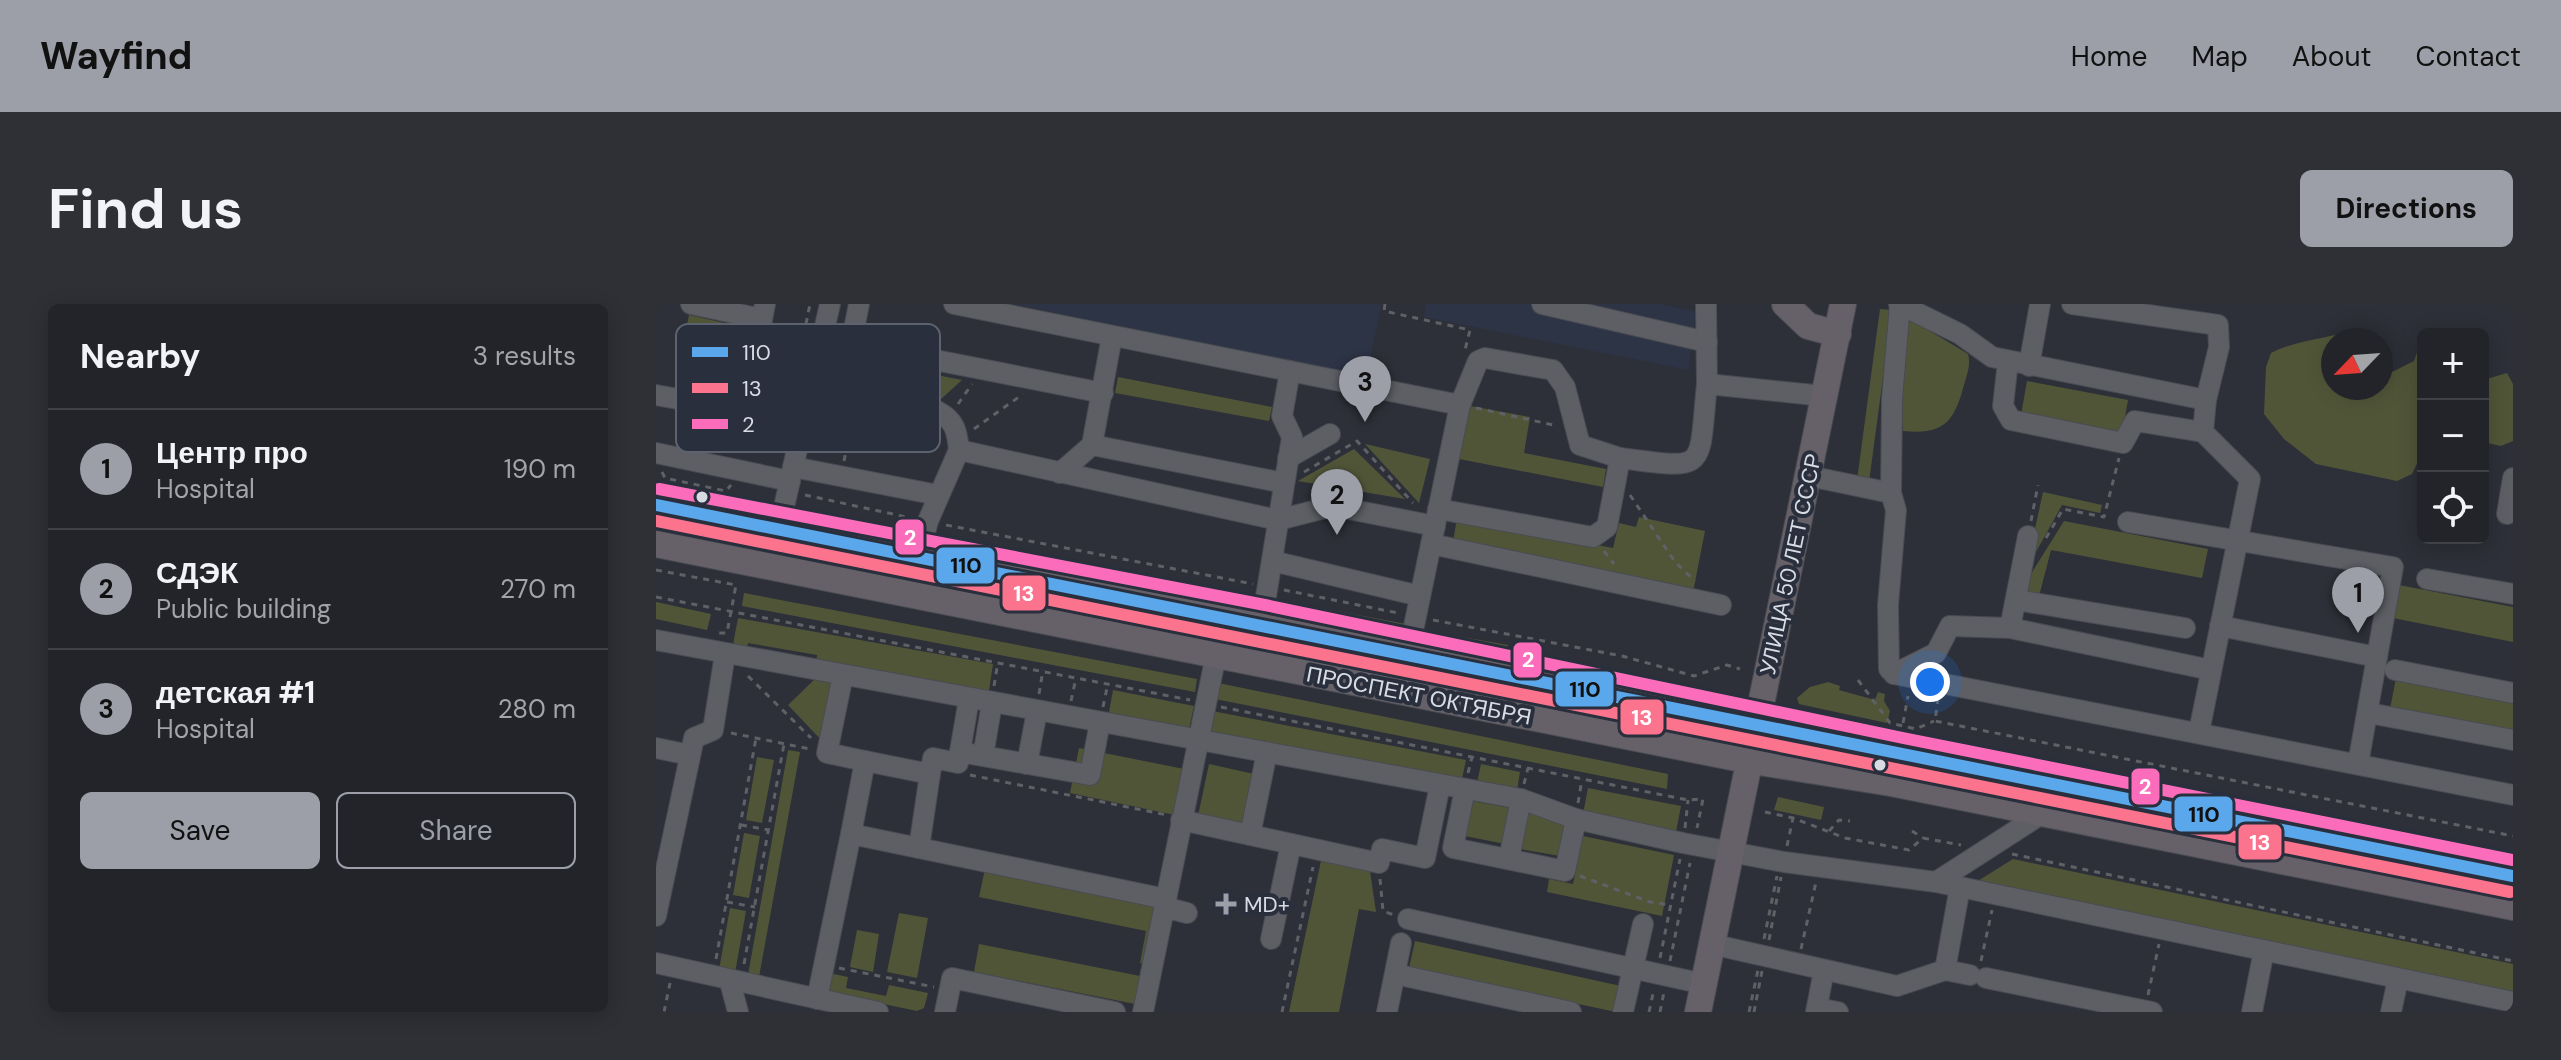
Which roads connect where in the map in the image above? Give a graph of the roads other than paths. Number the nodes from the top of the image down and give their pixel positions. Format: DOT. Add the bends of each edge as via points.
graph roads {
  1 [pos="691,304"];
  2 [pos="830,304"];
  3 [pos="859,304"];
  4 [pos="954,304"];
  5 [pos="1542,304"];
  6 [pos="1785,304"];
  7 [pos="1843,304"];
  8 [pos="1899,304"];
  9 [pos="2040,304"];
  10 [pos="2072,304"];
  11 [pos="1710,306"];
  12 [pos="763,312"];
  13 [pos="826,324"];
  14 [pos="855,324"];
  15 [pos="1838,334"];
  16 [pos="1112,336"];
  17 [pos="1707,342"];
  18 [pos="940,361"];
  19 [pos="2008,361"];
  20 [pos="2029,366"];
  21 [pos="1290,371"];
  22 [pos="1707,384"];
  23 [pos="1103,393"];
  24 [pos="656,395"];
  25 [pos="1824,396"];
  26 [pos="676,399"];
  27 [pos="2206,400"];
  28 [pos="1460,405"];
  29 [pos="940,412"];
  30 [pos="2203,432"];
  31 [pos="1330,434"];
  32 [pos="1092,445"];
  33 [pos="958,446"];
  34 [pos="796,452"];
  35 [pos="656,453"];
  36 [pos="1288,458"];
  37 [pos="1618,467"];
  38 [pos="1060,473"];
  39 [pos="791,474"];
  40 [pos="1809,476"];
  41 [pos="2513,478"];
  42 [pos="1284,483"];
  43 [pos="1891,493"];
  44 [pos="938,495"];
  45 [pos="656,505"];
  46 [pos="2507,514"];
  47 [pos="1278,520"];
  48 [pos="2128,522"];
  49 [pos="1435,526"];
  50 [pos="779,529"];
  51 [pos="2036,539"];
  52 [pos="2235,542"];
  53 [pos="656,544"];
  54 [pos="919,555"];
  55 [pos="1272,561"];
  56 [pos="2427,579"];
  57 [pos="2513,594"];
  58 [pos="1420,596"];
  59 [pos="2016,600"];
  60 [pos="1721,605"];
  61 [pos="1262,621"];
  62 [pos="2220,626"];
  63 [pos="2010,628"];
  64 [pos="2185,628"];
  65 [pos="656,640"];
  66 [pos="1409,650"];
  67 [pos="719,652"];
  68 [pos="1216,655"];
  69 [pos="2377,657"];
  70 [pos="2211,670"];
  71 [pos="2395,670"];
  72 [pos="1894,674"];
  73 [pos="843,675"];
  74 [pos="2513,693"];
  75 [pos="969,699"];
  76 [pos="992,703"];
  77 [pos="1037,711"];
  78 [pos="2374,714"];
  79 [pos="1100,722"];
  80 [pos="1756,722"];
  81 [pos="2199,732"];
  82 [pos="1198,740"];
  83 [pos="2513,740"];
  84 [pos="656,748"];
  85 [pos="960,752"];
  86 [pos="1267,752"];
  87 [pos="690,755"];
  88 [pos="983,756"];
  89 [pos="1747,760"];
  90 [pos="865,761"];
  91 [pos="1027,764"];
  92 [pos="2358,764"];
  93 [pos="930,771"];
  94 [pos="1440,785"];
  95 [pos="1465,789"];
  96 [pos="2513,795"];
  97 [pos="1521,799"];
  98 [pos="2043,813"];
  99 [pos="1182,819"];
  100 [pos="1576,819"];
  101 [pos="851,834"];
  102 [pos="1250,835"];
  103 [pos="1291,844"];
  104 [pos="919,848"];
  105 [pos="1729,852"];
  106 [pos="1509,859"];
  107 [pos="661,870"];
  108 [pos="2513,876"];
  109 [pos="1936,882"];
  110 [pos="1960,887"];
  111 [pos="1165,903"];
  112 [pos="2513,907"];
  113 [pos="1187,913"];
  114 [pos="656,916"];
  115 [pos="1408,919"];
  116 [pos="1643,924"];
  117 [pos="1271,939"];
  118 [pos="1401,943"];
  119 [pos="1711,944"];
  120 [pos="2264,950"];
  121 [pos="665,965"];
  122 [pos="1634,967"];
  123 [pos="1824,970"];
  124 [pos="1945,970"];
  125 [pos="1395,974"];
  126 [pos="2398,979"];
  127 [pos="728,981"];
  128 [pos="1704,984"];
  129 [pos="817,999"];
  130 [pos="2513,1002"];
  131 [pos="1817,1010"];
  132 [pos="2148,1011"];
  133 [pos="738,1012"];
  134 [pos="878,1012"];
  135 [pos="945,1012"];
  136 [pos="1115,1012"];
  137 [pos="1143,1012"];
  138 [pos="1387,1012"];
  139 [pos="1571,1012"];
  140 [pos="1623,1012"];
  141 [pos="1698,1012"];
  142 [pos="1838,1012"];
  143 [pos="2252,1012"];
  144 [pos="2391,1012"];
  1 -- 12 [label="street"];
  2 -- 13 [label="street"];
  3 -- 14 [label="street"];
  4 -- 16 [label="street"];
  5 -- 17 [label="street"];
  6 -- 15 [label="main road" via="1808,326"];
  7 -- 15 [label="main road, УЛИЦА 50 ЛЕТ СССР"];
  8 -- 19 [label="street"];
  8 -- 43 [label="street"];
  9 -- 20 [label="street"];
  10 -- 27 [label="street" via="2218,325 2219,347"];
  11 -- 17 [label="street"];
  15 -- 25 [label="main road, УЛИЦА 50 ЛЕТ СССР"];
  16 -- 21 [label="street"];
  16 -- 23 [label="street"];
  17 -- 22 [label="street"];
  18 -- 23 [label="street"];
  19 -- 20 [label="street"];
  19 -- 30 [label="street" via="2003,406 2011,420 2123,443 2135,421"];
  20 -- 27 [label="street"];
  21 -- 28 [label="street"];
  21 -- 36 [label="street" via="1282,416 1292,437"];
  22 -- 25 [label="street"];
  22 -- 37 [label="street" via="1700,452 1693,462"];
  23 -- 32 [label="street"];
  24 -- 26 [label="street"];
  25 -- 40 [label="main road, УЛИЦА 50 ЛЕТ СССР"];
  27 -- 30 [label="street"];
  28 -- 37 [label="street" via="1478,361 1485,358 1553,370 1565,387 1580,445"];
  28 -- 49 [label="street"];
  29 -- 33 [label="street" via="956,428"];
  30 -- 52 [label="street" via="2250,479"];
  31 -- 36 [label="street"];
  32 -- 38 [label="street"];
  32 -- 42 [label="street"];
  33 -- 38 [label="street"];
  33 -- 44 [label="street"];
  34 -- 39 [label="street"];
  35 -- 39 [label="street"];
  36 -- 42 [label="street"];
  37 -- 49 [label="street" via="1607,527 1593,537"];
  38 -- 47 [label="street"];
  39 -- 44 [label="street"];
  39 -- 50 [label="street"];
  40 -- 43 [label="street"];
  40 -- 80 [label="main road, УЛИЦА 50 ЛЕТ СССР"];
  41 -- 46 [label="street"];
  42 -- 47 [label="street"];
  43 -- 72 [label="street" via="1896,510 1889,669"];
  44 -- 54 [label="street"];
  45 -- 50 [label="main road, ПРОСПЕКТ ОКТЯБРЯ"];
  47 -- 49 [label="street" via="1333,506"];
  47 -- 55 [label="street"];
  48 -- 52 [label="street"];
  49 -- 58 [label="street"];
  49 -- 60 [label="street" via="1632,586"];
  50 -- 54 [label="main road, ПРОСПЕКТ ОКТЯБРЯ"];
  51 -- 59 [label="street"];
  52 -- 62 [label="street"];
  52 -- 69 [label="street" via="2393,567"];
  53 -- 68 [label="main road, ПРОСПЕКТ ОКТЯБРЯ"];
  54 -- 61 [label="main road, ПРОСПЕКТ ОКТЯБРЯ"];
  55 -- 58 [label="street"];
  55 -- 61 [label="street"];
  56 -- 57 [label="street"];
  58 -- 66 [label="street"];
  59 -- 63 [label="street"];
  59 -- 64 [label="street"];
  61 -- 66 [label="main road, ПРОСПЕКТ ОКТЯБРЯ"];
  62 -- 69 [label="street"];
  62 -- 70 [label="street"];
  63 -- 70 [label="street"];
  63 -- 72 [label="street" via="1950,626 1936,653"];
  65 -- 67 [label="street"];
  66 -- 80 [label="main road, ПРОСПЕКТ ОКТЯБРЯ"];
  67 -- 73 [label="street"];
  67 -- 87 [label="street" via="713,730 694,738"];
  68 -- 82 [label="street"];
  68 -- 89 [label="main road, ПРОСПЕКТ ОКТЯБРЯ"];
  69 -- 92 [label="street"];
  70 -- 81 [label="street"];
  71 -- 74 [label="street"];
  72 -- 81 [label="street"];
  73 -- 75 [label="street"];
  73 -- 90 [label="street" via="827,753"];
  75 -- 76 [label="street"];
  75 -- 85 [label="street"];
  76 -- 77 [label="street"];
  76 -- 88 [label="street"];
  77 -- 79 [label="street"];
  77 -- 91 [label="street"];
  78 -- 83 [label="street"];
  79 -- 82 [label="street"];
  79 -- 91 [label="street" via="1090,775"];
  80 -- 89 [label="main road, УЛИЦА 50 ЛЕТ СССР"];
  80 -- 108 [label="main road, ПРОСПЕКТ ОКТЯБРЯ"];
  81 -- 92 [label="street"];
  82 -- 86 [label="street"];
  82 -- 99 [label="street"];
  84 -- 87 [label="street"];
  85 -- 88 [label="street"];
  85 -- 93 [label="street" via="958,763 933,758"];
  86 -- 94 [label="street"];
  86 -- 102 [label="street"];
  87 -- 107 [label="street"];
  88 -- 91 [label="street"];
  89 -- 98 [label="main road, ПРОСПЕКТ ОКТЯБРЯ"];
  89 -- 105 [label="main road, УЛИЦА 50 ЛЕТ СССР"];
  90 -- 93 [label="street"];
  90 -- 101 [label="street"];
  92 -- 96 [label="street"];
  93 -- 104 [label="street"];
  94 -- 95 [label="street"];
  94 -- 103 [label="street" via="1425,858 1382,849 1379,863"];
  95 -- 97 [label="street"];
  95 -- 106 [label="street" via="1453,848"];
  97 -- 100 [label="street"];
  97 -- 106 [label="street"];
  98 -- 109 [label="street"];
  98 -- 112 [label="main road, ПРОСПЕКТ ОКТЯБРЯ"];
  99 -- 102 [label="street"];
  99 -- 111 [label="street"];
  100 -- 105 [label="street"];
  100 -- 106 [label="street" via="1565,871"];
  101 -- 104 [label="street"];
  101 -- 129 [label="street"];
  102 -- 103 [label="street"];
  103 -- 117 [label="street"];
  104 -- 111 [label="street"];
  105 -- 109 [label="street"];
  105 -- 119 [label="main road, УЛИЦА 50 ЛЕТ СССР"];
  107 -- 114 [label="street"];
  109 -- 110 [label="street"];
  110 -- 120 [label="street"];
  110 -- 124 [label="street"];
  111 -- 113 [label="street"];
  111 -- 137 [label="street"];
  115 -- 122 [label="street"];
  116 -- 122 [label="street"];
  118 -- 125 [label="street"];
  119 -- 123 [label="street"];
  119 -- 128 [label="main road, УЛИЦА 50 ЛЕТ СССР"];
  120 -- 126 [label="street"];
  120 -- 143 [label="street"];
  121 -- 127 [label="street"];
  122 -- 128 [label="street"];
  122 -- 140 [label="street"];
  123 -- 124 [label="street" via="1897,986"];
  123 -- 131 [label="street"];
  124 -- 132 [label="street" via="1979,972"];
  125 -- 138 [label="street"];
  125 -- 139 [label="street"];
  126 -- 130 [label="street"];
  126 -- 144 [label="street"];
  127 -- 129 [label="street"];
  127 -- 133 [label="street"];
  128 -- 141 [label="main road, УЛИЦА 50 ЛЕТ СССР"];
  129 -- 134 [label="street"];
  131 -- 142 [label="street"];
  135 -- 136 [label="street" via="952,978"];
}
